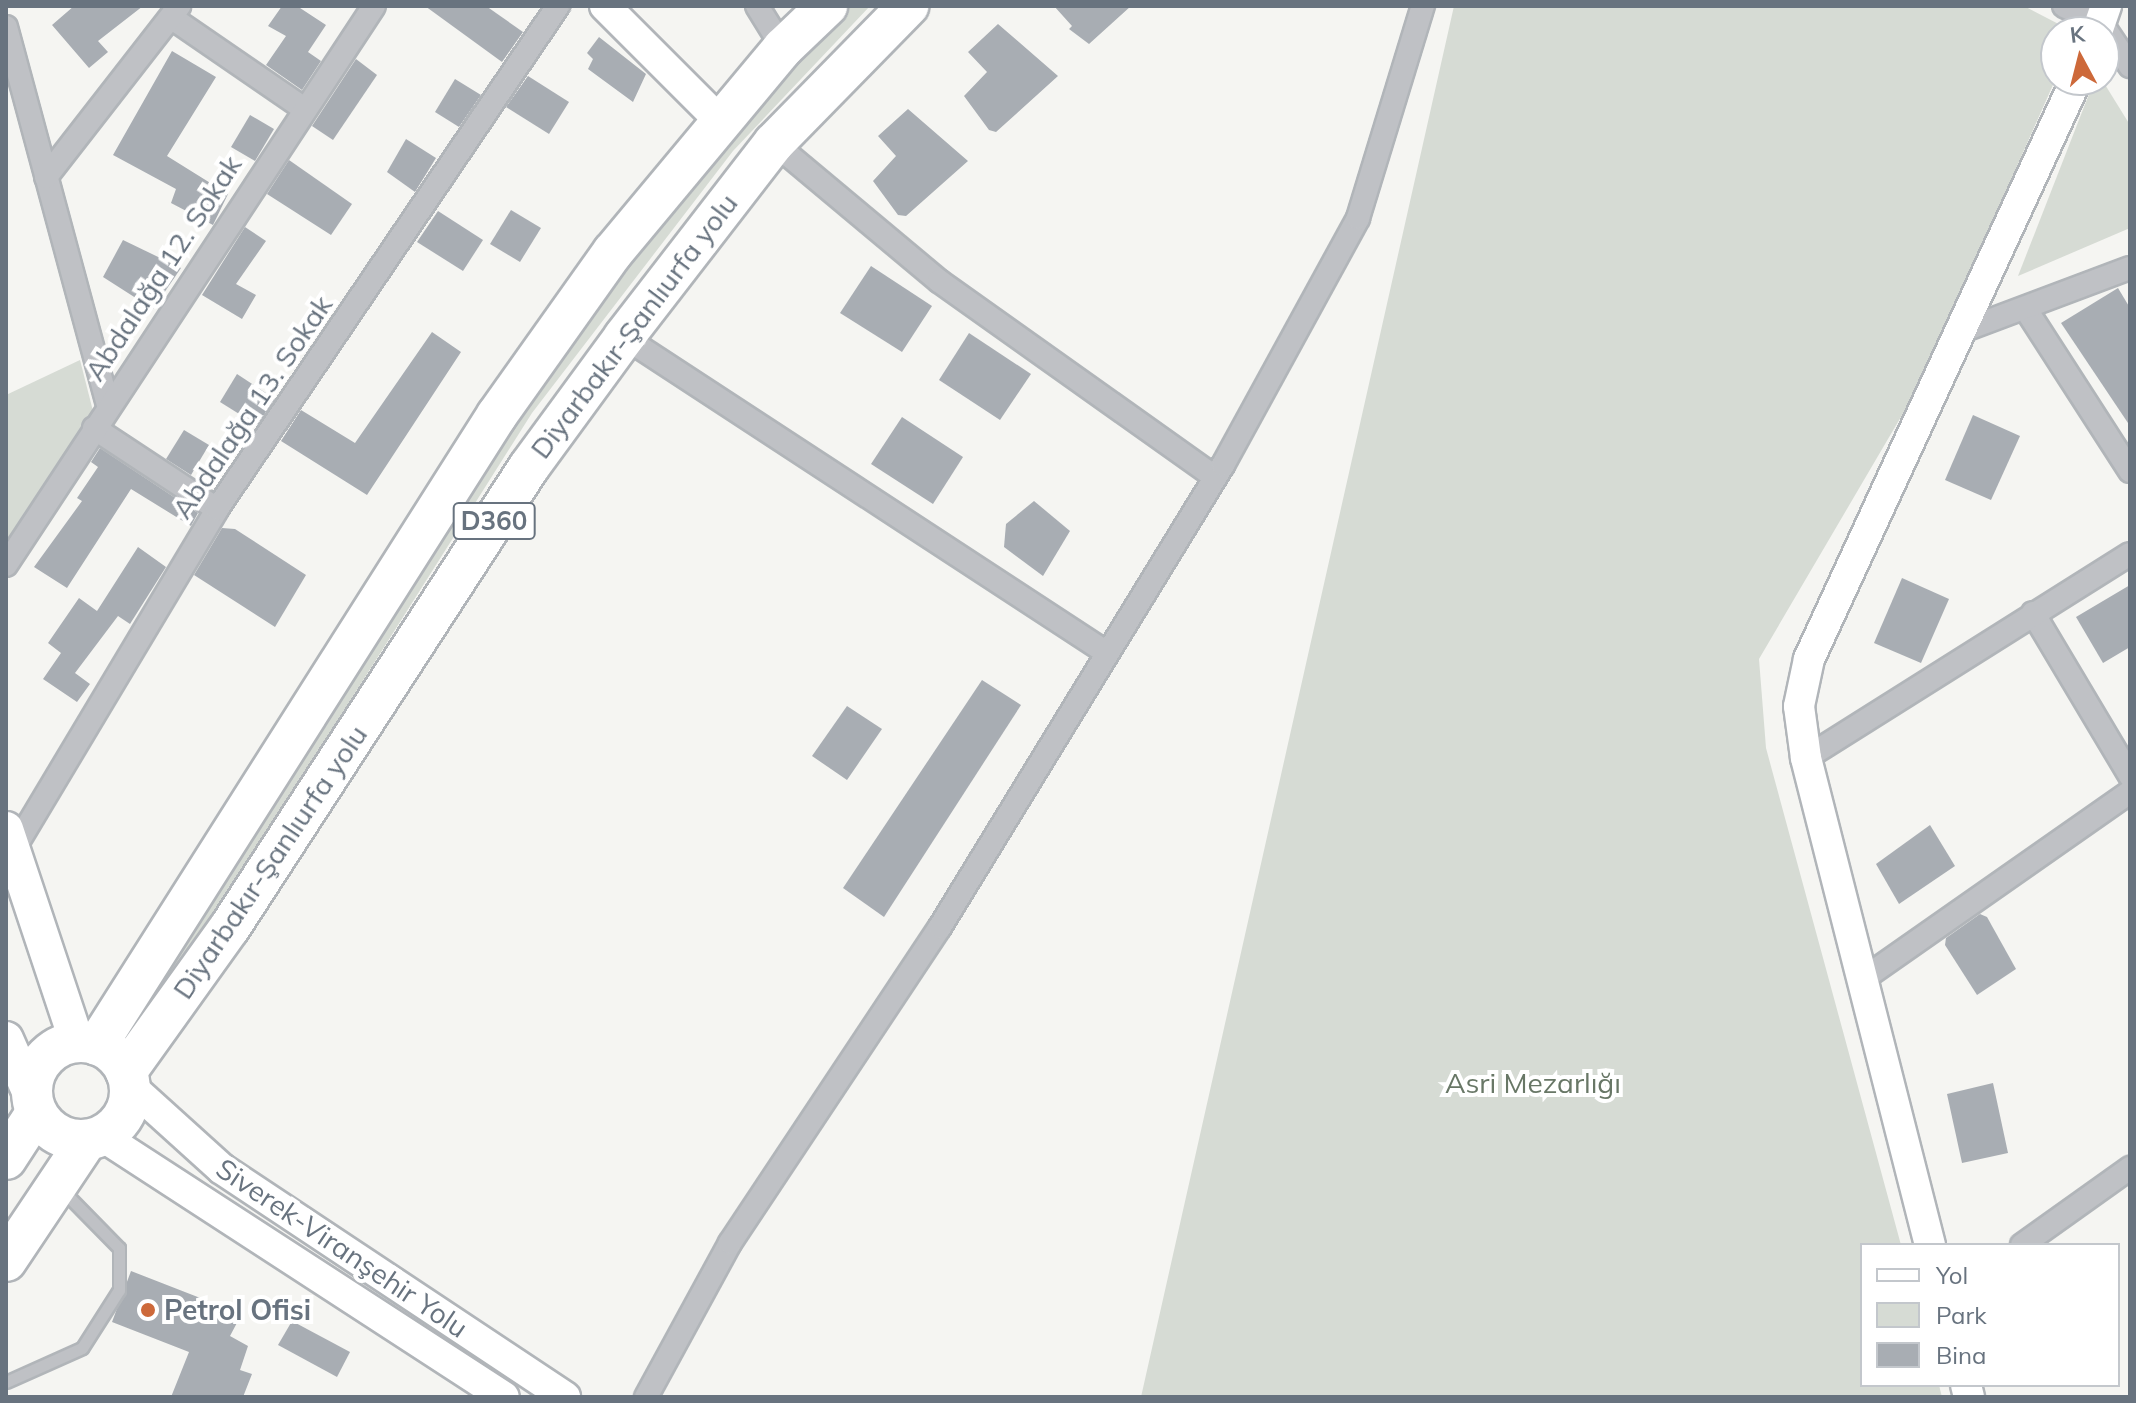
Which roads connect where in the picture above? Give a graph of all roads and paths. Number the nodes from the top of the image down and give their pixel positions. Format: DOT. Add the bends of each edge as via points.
graph roads {
  1 [pos="374,6"];
  2 [pos="558,6"];
  3 [pos="605,6"];
  4 [pos="757,6"];
  5 [pos="795,6"];
  6 [pos="827,6"];
  7 [pos="908,6"];
  8 [pos="1423,6"];
  9 [pos="2064,6"];
  10 [pos="176,12"];
  11 [pos="2091,16"];
  12 [pos="6,27"];
  13 [pos="783,48"];
  14 [pos="2069,96"];
  15 [pos="303,108"];
  16 [pos="720,121"];
  17 [pos="774,143"];
  18 [pos="46,177"];
  19 [pos="2130,268"];
  20 [pos="2025,308"];
  21 [pos="1962,331"];
  22 [pos="624,337"];
  23 [pos="108,405"];
  24 [pos="94,428"];
  25 [pos="2130,471"];
  26 [pos="1215,477"];
  27 [pos="217,509"];
  28 [pos="2130,554"];
  29 [pos="6,565"];
  30 [pos="2033,613"];
  31 [pos="1107,653"];
  32 [pos="1806,758"];
  33 [pos="2130,776"];
  34 [pos="2130,792"];
  35 [pos="9,840"];
  36 [pos="1863,979"];
  37 [pos="6,1039"];
  38 [pos="87,1044"];
  39 [pos="128,1078"];
  40 [pos="34,1105"];
  41 [pos="94,1138"];
  42 [pos="6,1159"];
  43 [pos="2130,1168"];
  44 [pos="58,1186"];
  45 [pos="1929,1243"];
  46 [pos="2025,1243"];
  47 [pos="6,1261"];
  48 [pos="6,1382"];
  49 [pos="504,1397"];
  50 [pos="565,1397"];
  51 [pos="646,1397"];
  1 -- 15 [label="street, Abdalağa 12. Sokak"];
  2 -- 27 [label="street, Abdalağa 13. Sokak"];
  3 -- 16 [label="street"];
  4 -- 13 [label="street"];
  5 -- 13 [label="street"];
  6 -- 13 [label="highway, Diyarbakır-Şanlıurfa yolu / D360"];
  7 -- 17 [label="highway, Diyarbakır-Şanlıurfa yolu / D360"];
  8 -- 26 [label="street" via="1358,218"];
  9 -- 11 [label="street"];
  10 -- 15 [label="street"];
  10 -- 18 [label="street"];
  12 -- 18 [label="street"];
  13 -- 16 [label="highway, Diyarbakır-Şanlıurfa yolu / D360"];
  14 -- 21 [label="street"];
  15 -- 23 [label="street, Abdalağa 12. Sokak"];
  16 -- 38 [label="highway, Diyarbakır-Şanlıurfa yolu / D360" via="613,252 497,415"];
  17 -- 22 [label="highway, Diyarbakır-Şanlıurfa yolu / D360"];
  17 -- 26 [label="street" via="939,281"];
  18 -- 23 [label="street"];
  19 -- 20 [label="street"];
  20 -- 21 [label="street"];
  20 -- 25 [label="street"];
  21 -- 32 [label="street" via="1809,659 1799,706"];
  22 -- 31 [label="street"];
  22 -- 39 [label="highway, Diyarbakır-Şanlıurfa yolu / D360" via="529,467"];
  23 -- 24 [label="street, Abdalağa 12. Sokak"];
  24 -- 27 [label="street"];
  24 -- 29 [label="street, Abdalağa 12. Sokak"];
  26 -- 31 [label="street"];
  27 -- 35 [label="street, Abdalağa 13. Sokak"];
  28 -- 30 [label="street"];
  30 -- 32 [label="street"];
  30 -- 33 [label="street"];
  31 -- 51 [label="street" via="940,927 730,1243"];
  32 -- 36 [label="street"];
  34 -- 36 [label="street"];
  35 -- 38 [label="main road"];
  36 -- 45 [label="street"];
  37 -- 40 [label="main road"];
  38 -- 39 [label="highway" via="114,1055"];
  38 -- 40 [label="highway" via="61,1046 38,1067"];
  39 -- 41 [label="highway" via="124,1115"];
  39 -- 50 [label="street, Siverek-Viranşehir Yolu" via="222,1169"];
  40 -- 41 [label="highway" via="57,1134"];
  40 -- 42 [label="highway"];
  41 -- 44 [label="highway"];
  41 -- 49 [label="street, Siverek-Viranşehir Yolu"];
  43 -- 46 [label="street"];
  44 -- 47 [label="highway"];
  44 -- 48 [label="lane" via="119,1248 119,1290 82,1348"];
}
